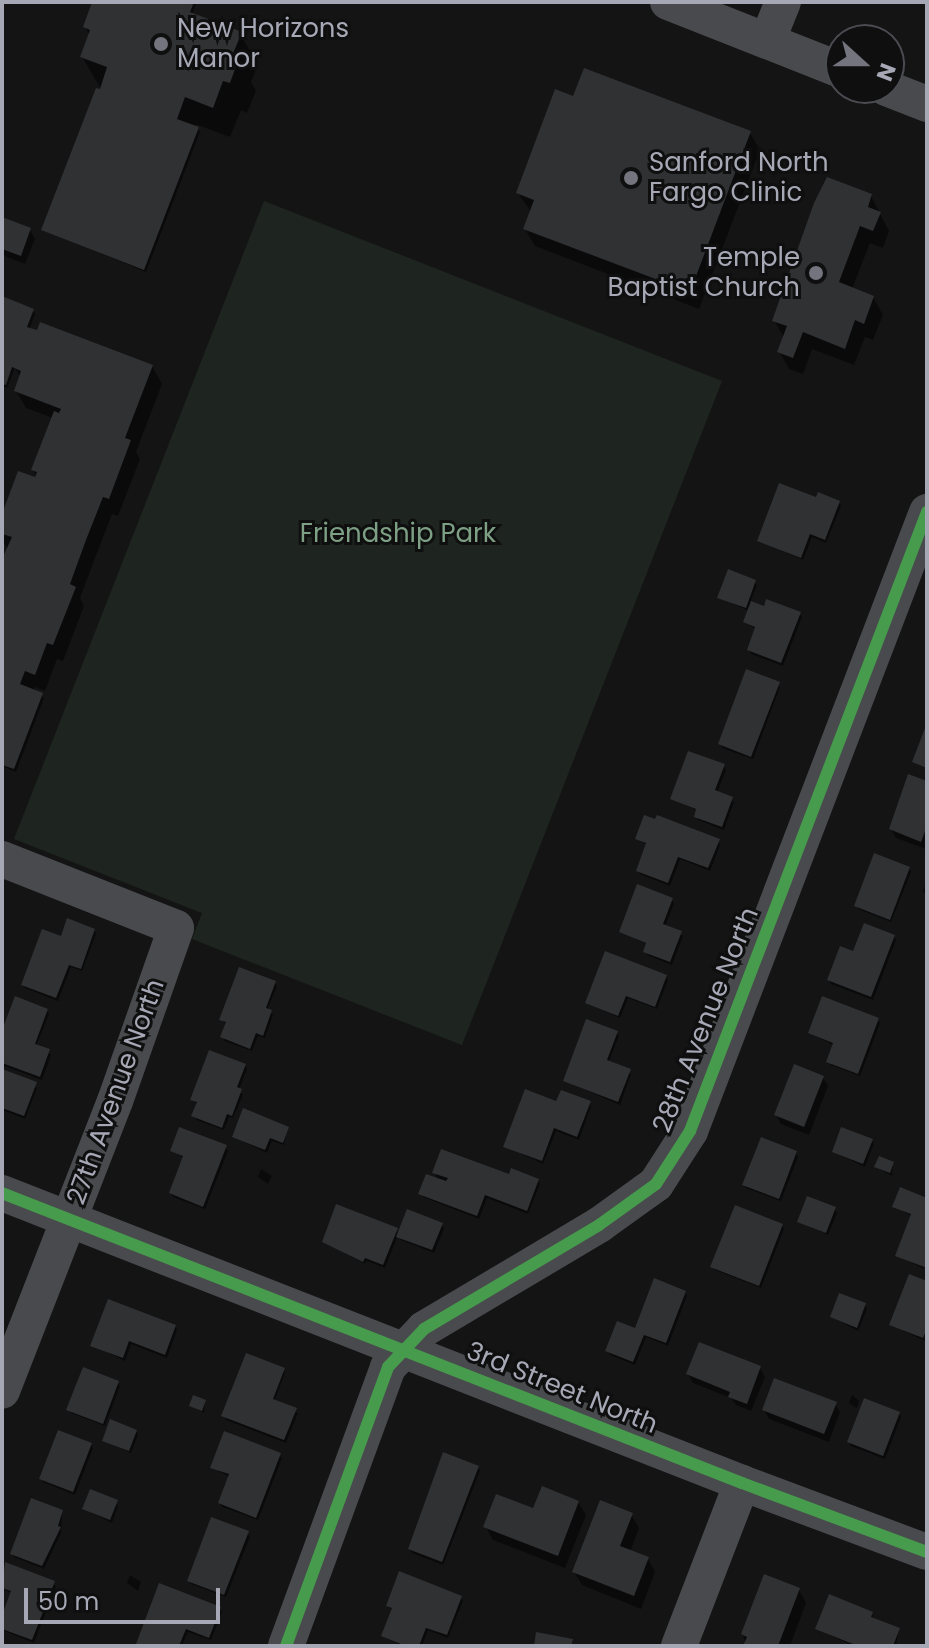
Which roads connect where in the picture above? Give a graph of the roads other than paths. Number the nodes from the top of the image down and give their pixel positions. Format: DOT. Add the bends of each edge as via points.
graph roads {
  1 [pos="668,2"];
  2 [pos="783,2"];
  3 [pos="768,39"];
  4 [pos="825,63"];
  5 [pos="905,95"];
  6 [pos="927,104"];
  7 [pos="927,512"];
  8 [pos="2,859"];
  9 [pos="2,1193"];
  10 [pos="69,1219"];
  11 [pos="405,1350"];
  12 [pos="2,1391"];
  13 [pos="742,1483"];
  14 [pos="927,1552"];
  15 [pos="286,1646"];
  16 [pos="679,1646"];
  1 -- 3 [label="street"];
  2 -- 3 [label="street"];
  3 -- 4 [label="street"];
  5 -- 6 [label="street"];
  7 -- 11 [label="street, 28th Avenue North" via="690,1131 656,1184 599,1225 424,1329"];
  8 -- 10 [label="street, 27th Avenue North" via="176,928"];
  9 -- 10 [label="street, 3rd Street North"];
  10 -- 11 [label="street, 3rd Street North"];
  10 -- 12 [label="street, 27th Avenue North"];
  11 -- 13 [label="street, 3rd Street North"];
  11 -- 15 [label="street, 28th Avenue North" via="388,1367"];
  13 -- 14 [label="street, 3rd Street North"];
  13 -- 16 [label="street"];
}
